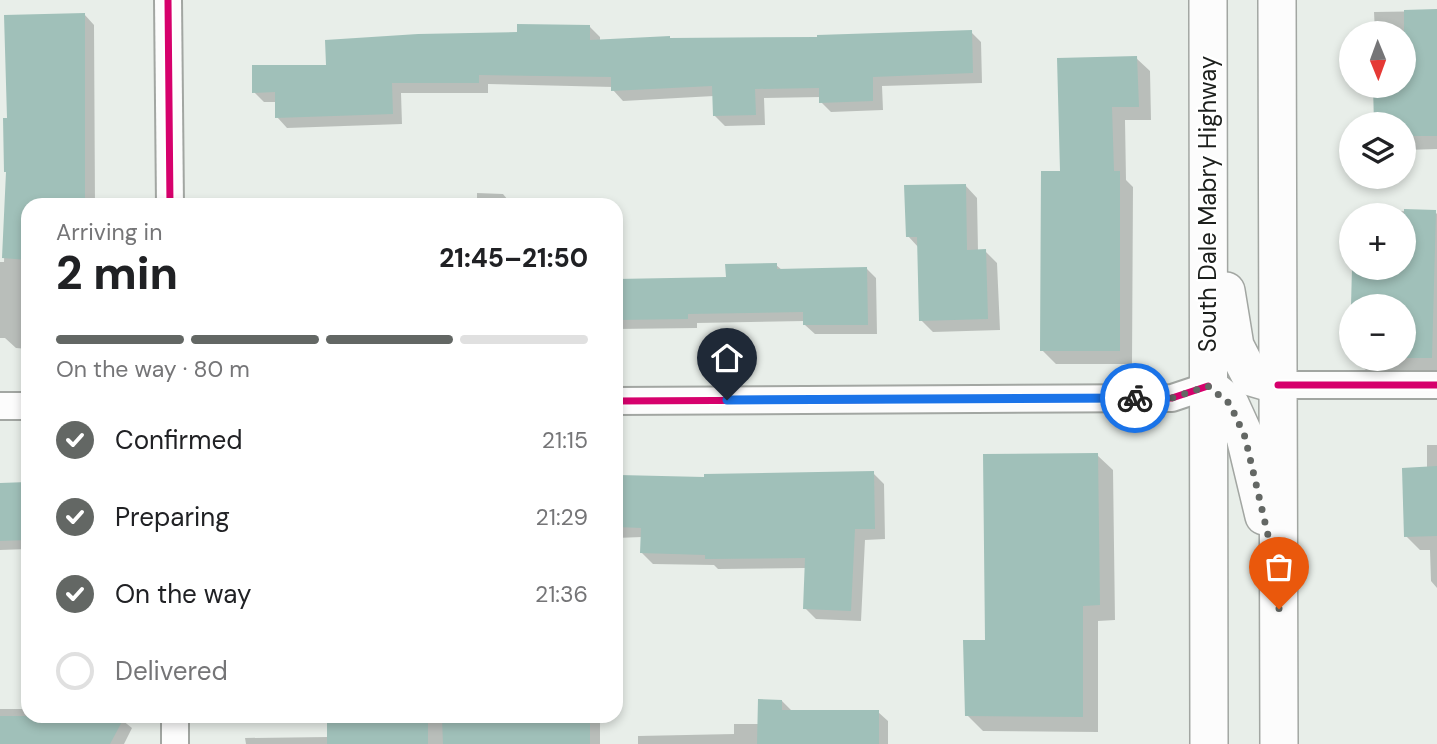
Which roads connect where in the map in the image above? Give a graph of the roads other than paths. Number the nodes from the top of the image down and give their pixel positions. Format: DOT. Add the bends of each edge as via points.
graph roads {
  1 [pos="168,0"];
  2 [pos="1208,0"];
  3 [pos="1278,0"];
  4 [pos="1208,190"];
  5 [pos="170,198"];
  6 [pos="1278,385"];
  7 [pos="1437,385"];
  8 [pos="1208,386"];
  9 [pos="623,401"];
  10 [pos="0,406"];
  11 [pos="21,406"];
  12 [pos="1279,582"];
  13 [pos="175,723"];
  14 [pos="175,744"];
  15 [pos="1209,744"];
  16 [pos="1279,744"];
  1 -- 5 [label="street"];
  2 -- 4 [label="main road, South Dale Mabry Highway"];
  3 -- 6 [label="main road"];
  4 -- 6 [label="main road" via="1235,346 1251,377"];
  4 -- 8 [label="main road, South Dale Mabry Highway"];
  6 -- 7 [label="street"];
  6 -- 12 [label="main road"];
  8 -- 9 [label="street" via="1172,398"];
  8 -- 12 [label="main road" via="1230,404 1245,437"];
  8 -- 15 [label="main road, South Dale Mabry Highway"];
  10 -- 11 [label="street"];
  12 -- 16 [label="main road"];
  13 -- 14 [label="street"];
}
